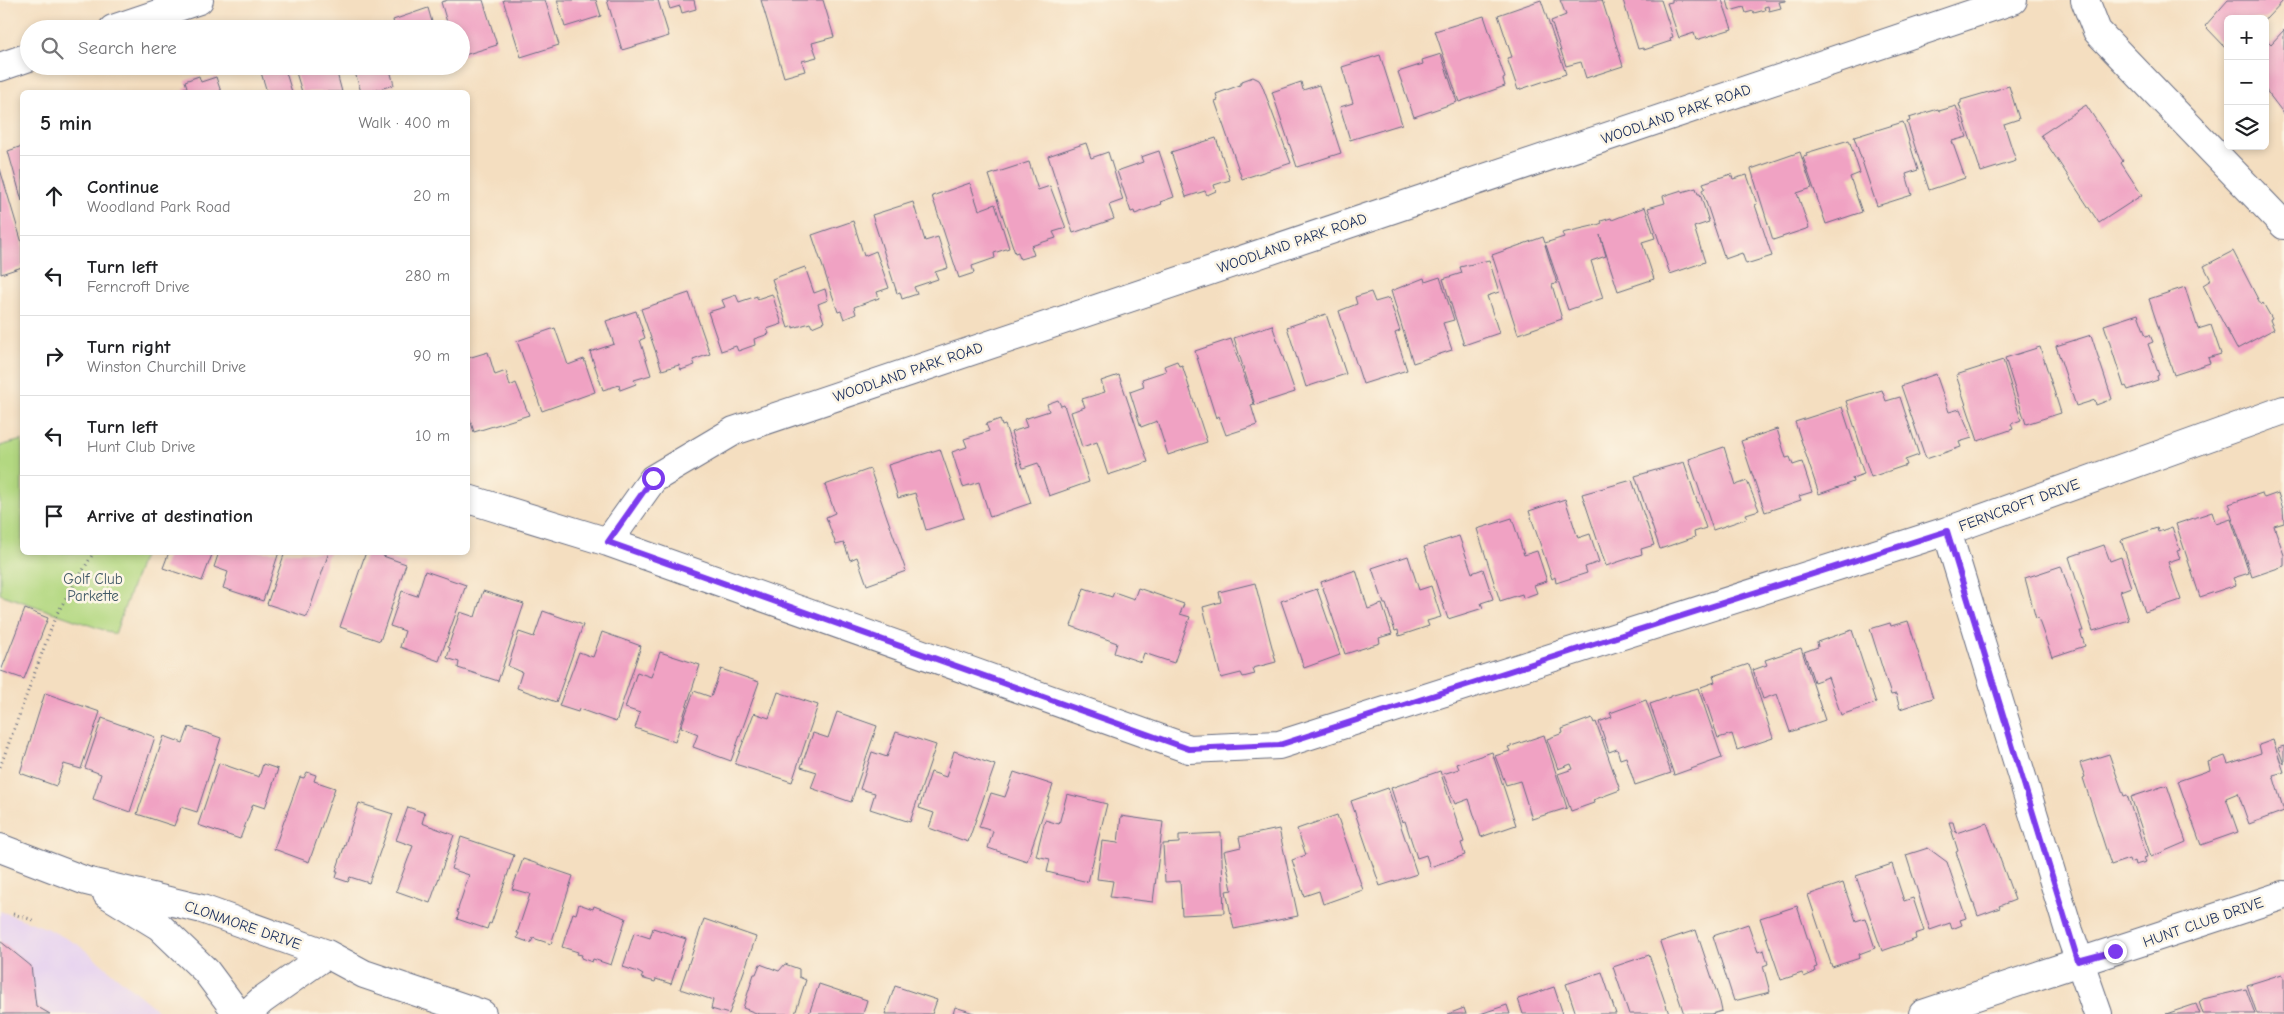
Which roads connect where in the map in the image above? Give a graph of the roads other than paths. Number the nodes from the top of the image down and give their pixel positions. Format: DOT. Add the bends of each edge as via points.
graph roads {
  1 [pos="200,0"];
  2 [pos="2013,0"];
  3 [pos="2086,0"];
  4 [pos="140,20"];
  5 [pos="20,60"];
  6 [pos="0,67"];
  7 [pos="2284,225"];
  8 [pos="2284,410"];
  9 [pos="470,500"];
  10 [pos="1947,531"];
  11 [pos="608,542"];
  12 [pos="0,848"];
  13 [pos="86,881"];
  14 [pos="2284,894"];
  15 [pos="326,954"];
  16 [pos="2078,961"];
  17 [pos="238,1014"];
  18 [pos="247,1014"];
  19 [pos="482,1014"];
  20 [pos="1923,1014"];
  21 [pos="2098,1014"];
  1 -- 4 [label="street"];
  2 -- 11 [label="street, WOODLAND PARK ROAD" via="734,431 653,478"];
  3 -- 7 [label="street" via="2097,32"];
  5 -- 6 [label="street"];
  8 -- 10 [label="street, FERNCROFT DRIVE"];
  9 -- 11 [label="street, FERNCROFT DRIVE"];
  10 -- 11 [label="street, FERNCROFT DRIVE" via="1279,745 1189,749"];
  10 -- 16 [label="street"];
  12 -- 13 [label="street, CLONMORE DRIVE"];
  13 -- 15 [label="street, CLONMORE DRIVE" via="202,909"];
  13 -- 17 [label="street" via="159,926 206,971"];
  14 -- 16 [label="street, HUNT CLUB DRIVE"];
  15 -- 18 [label="street"];
  15 -- 19 [label="street, CLONMORE DRIVE" via="364,974"];
  16 -- 20 [label="street, HUNT CLUB DRIVE"];
  16 -- 21 [label="street"];
}
